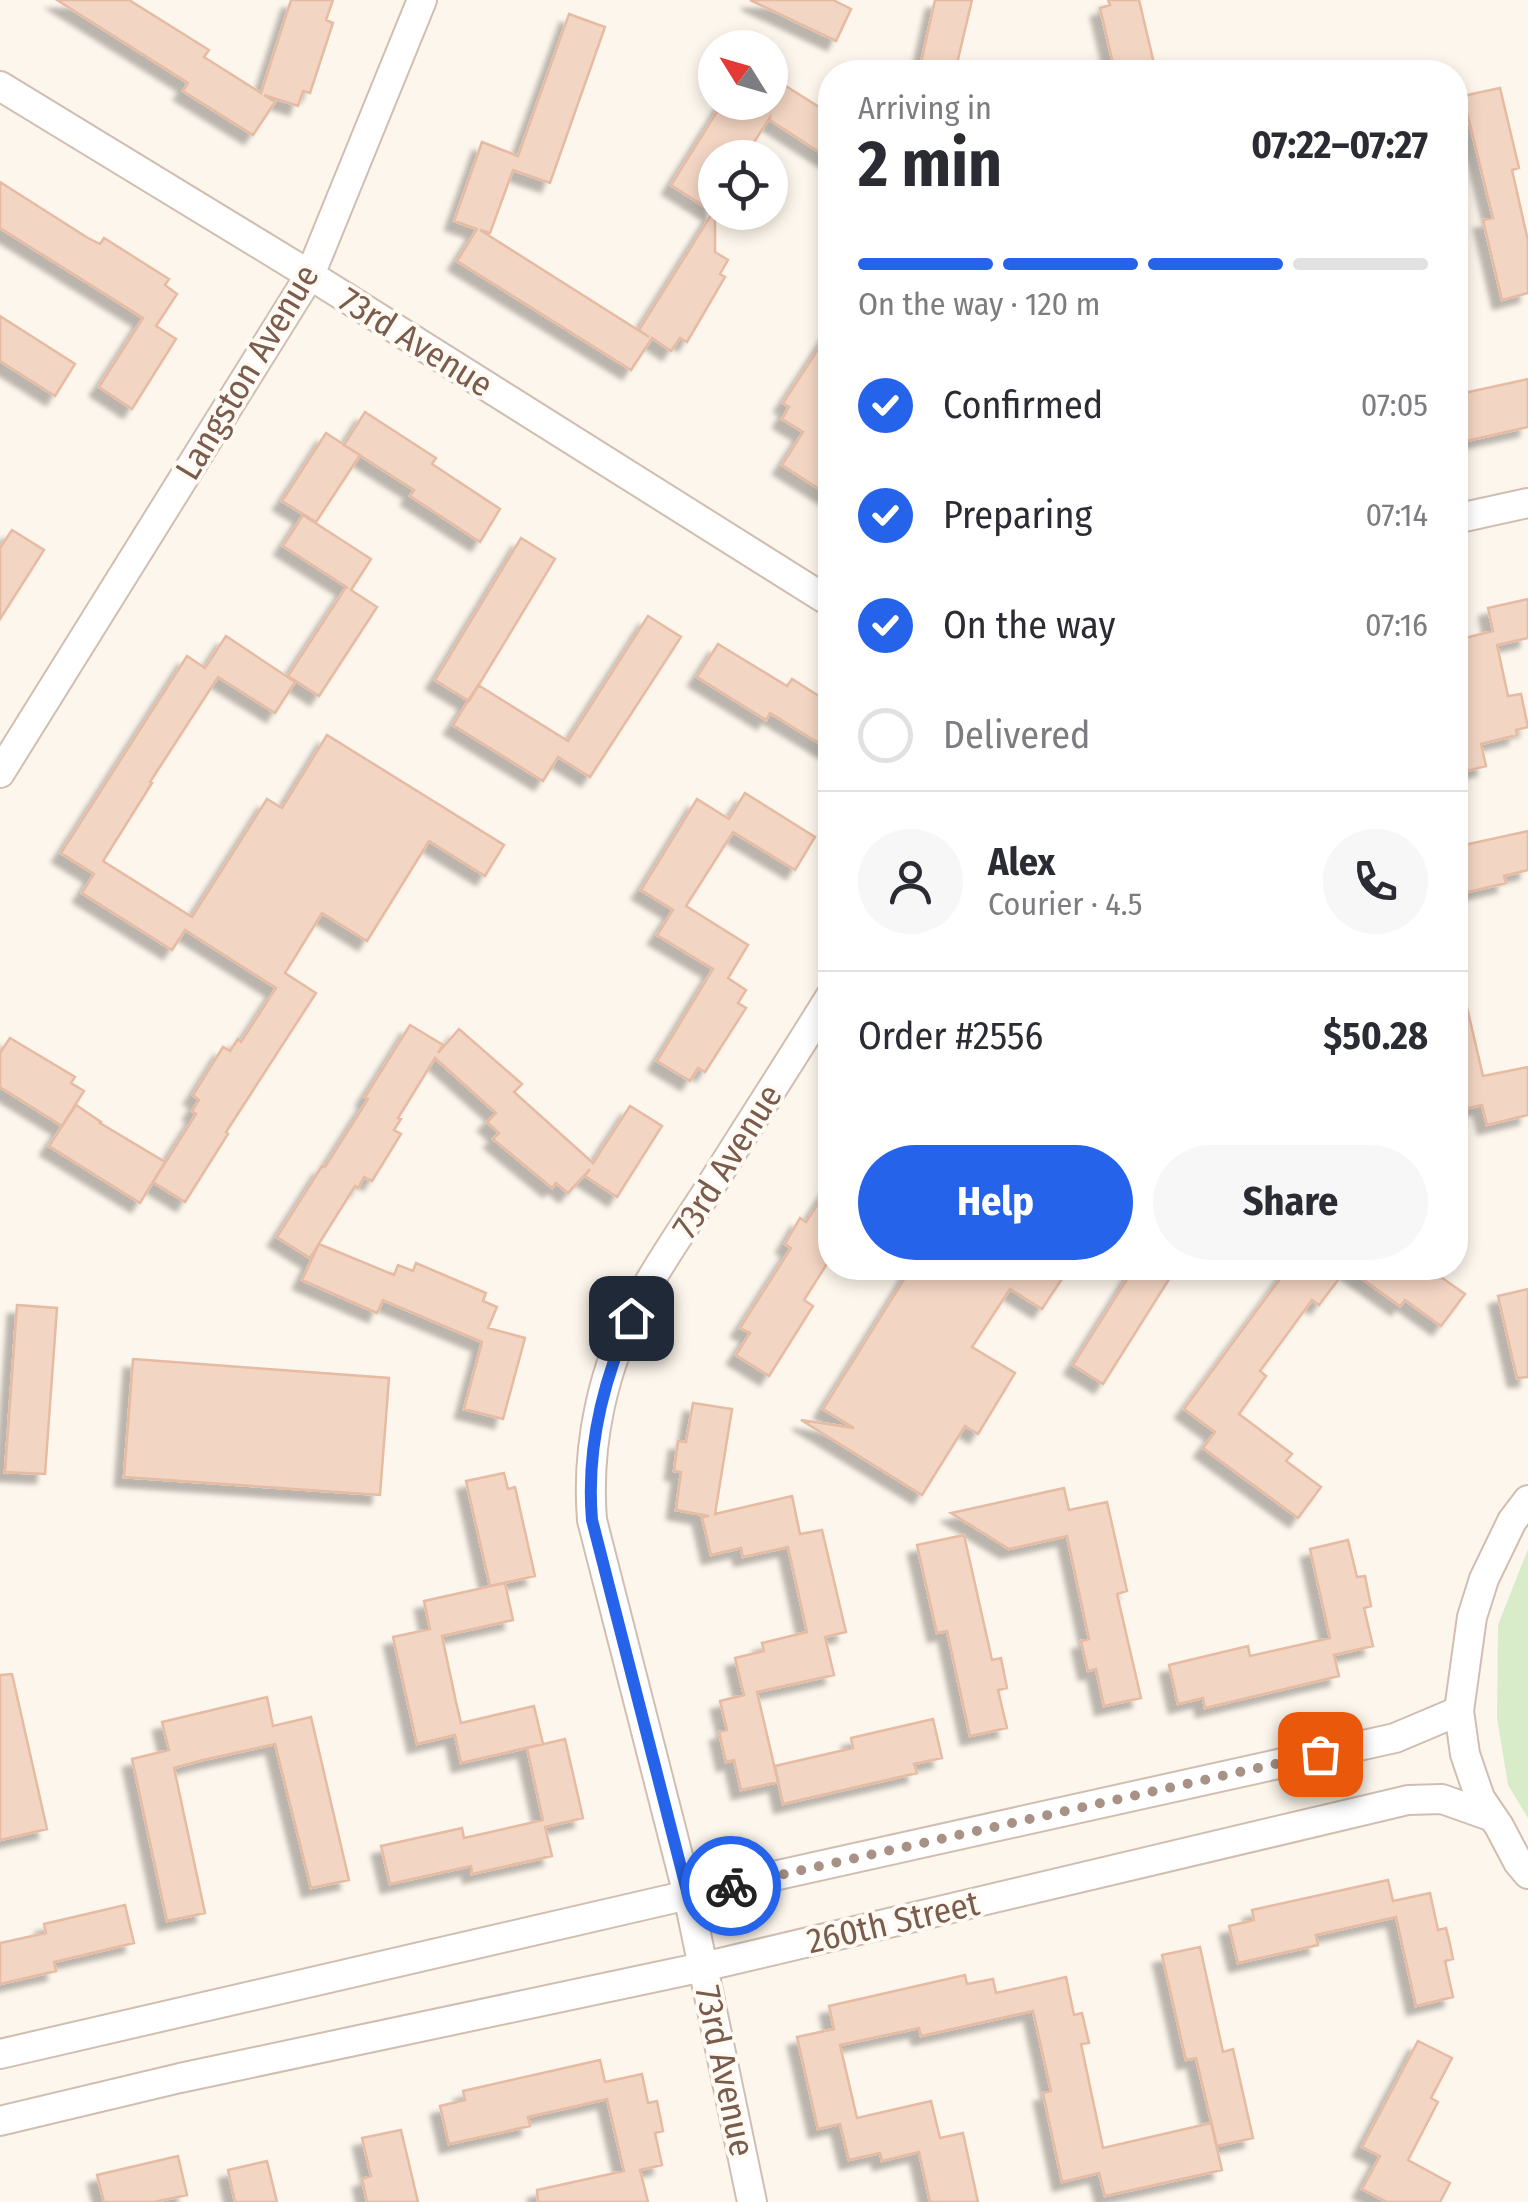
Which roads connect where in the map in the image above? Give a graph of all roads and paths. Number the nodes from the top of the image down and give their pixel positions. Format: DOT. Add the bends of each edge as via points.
graph roads {
  1 [pos="422,0"];
  2 [pos="0,86"];
  3 [pos="310,275"];
  4 [pos="1528,503"];
  5 [pos="1468,516"];
  6 [pos="818,594"];
  7 [pos="0,773"];
  8 [pos="818,1016"];
  9 [pos="1528,1500"];
  10 [pos="1459,1711"];
  11 [pos="1490,1816"];
  12 [pos="1528,1874"];
  13 [pos="688,1895"];
  14 [pos="704,1967"];
  15 [pos="0,2054"];
  16 [pos="0,2121"];
  17 [pos="752,2202"];
  1 -- 3 [label="street, Langston Avenue"];
  2 -- 3 [label="street, 73rd Avenue"];
  3 -- 6 [label="street, 73rd Avenue"];
  3 -- 7 [label="street, Langston Avenue"];
  4 -- 5 [label="street"];
  8 -- 13 [label="street, 73rd Avenue" via="639,1301 608,1377 594,1436 592,1520"];
  9 -- 10 [label="street" via="1484,1579"];
  10 -- 11 [label="street" via="1465,1754"];
  10 -- 13 [label="street, 260th Street" via="1395,1738"];
  11 -- 12 [label="street"];
  11 -- 14 [label="street, 260th Street" via="1442,1799 1408,1800"];
  13 -- 14 [label="street, 73rd Avenue"];
  13 -- 15 [label="street, 260th Street"];
  14 -- 16 [label="street, 260th Street"];
  14 -- 17 [label="street, 73rd Avenue"];
}
